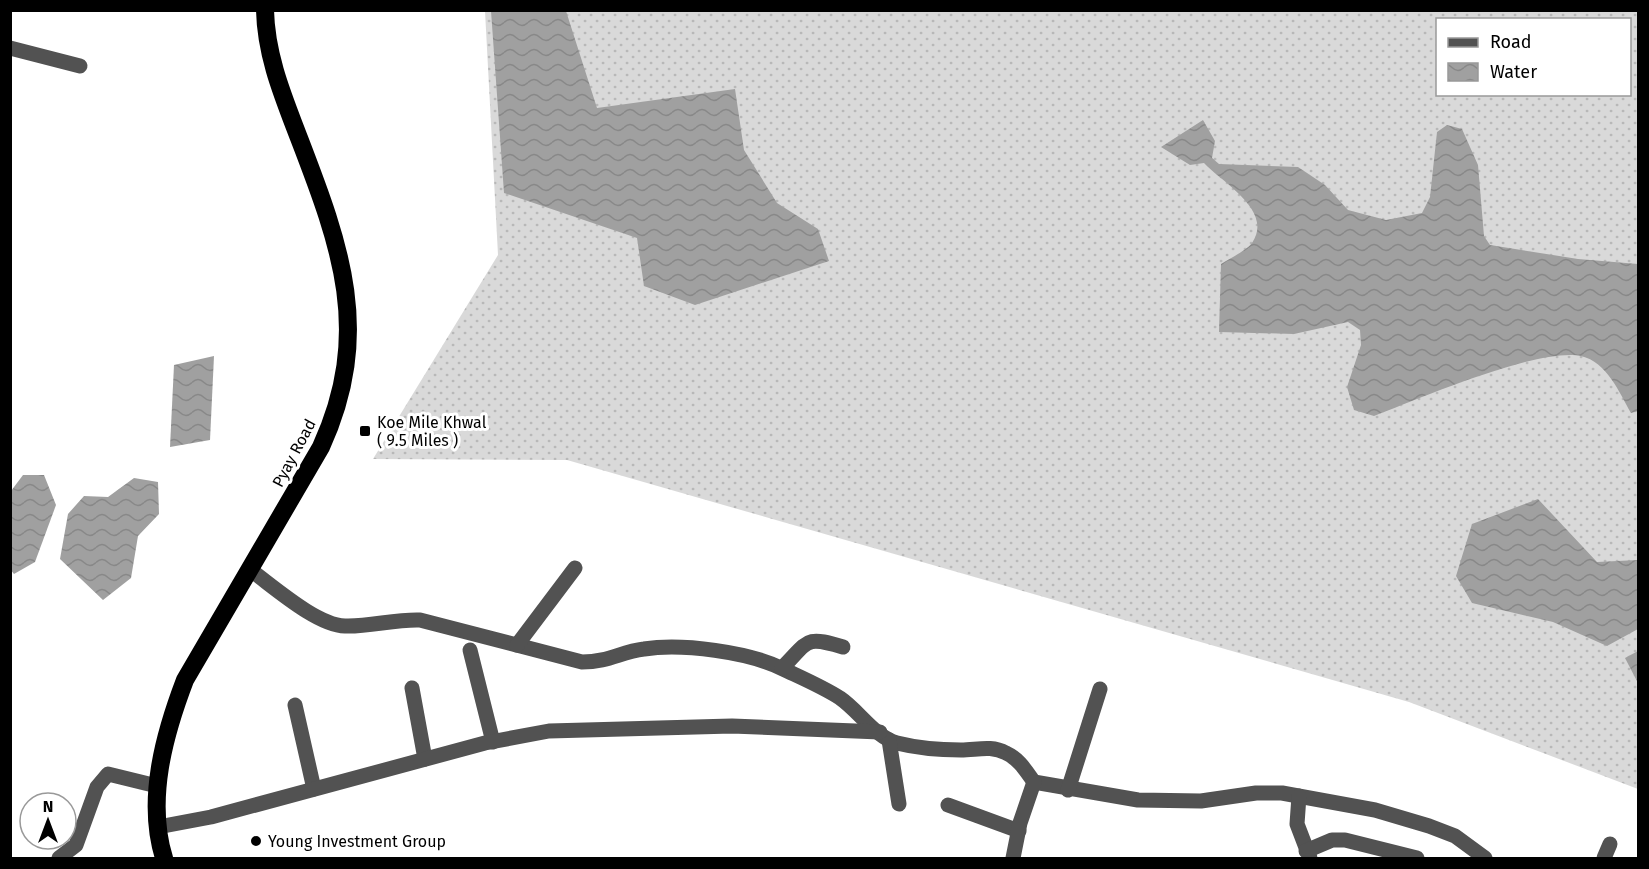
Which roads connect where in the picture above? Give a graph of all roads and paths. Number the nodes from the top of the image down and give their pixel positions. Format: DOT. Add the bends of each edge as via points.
graph roads {
  1 [pos="265,10"];
  2 [pos="10,48"];
  3 [pos="80,66"];
  4 [pos="575,568"];
  5 [pos="249,569"];
  6 [pos="517,645"];
  7 [pos="843,647"];
  8 [pos="470,650"];
  9 [pos="782,668"];
  10 [pos="412,688"];
  11 [pos="1100,689"];
  12 [pos="295,705"];
  13 [pos="885,736"];
  14 [pos="493,742"];
  15 [pos="425,759"];
  16 [pos="1034,782"];
  17 [pos="157,786"];
  18 [pos="314,789"];
  19 [pos="1068,790"];
  20 [pos="1299,796"];
  21 [pos="898,804"];
  22 [pos="948,805"];
  23 [pos="158,827"];
  24 [pos="1019,831"];
  25 [pos="1308,855"];
  26 [pos="59,858"];
  27 [pos="164,858"];
  28 [pos="1013,858"];
  29 [pos="1417,858"];
  30 [pos="1485,858"];
  1 -- 5 [label="highway, Pyay Road" via="274,74 343,267 347,357 341,391 325,439"];
  2 -- 3 [label="street"];
  4 -- 6 [label="street"];
  5 -- 6 [label="street" via="325,622 345,626 420,620"];
  5 -- 17 [label="highway, Pyay Road" via="185,680 168,726"];
  6 -- 9 [label="street" via="582,662 602,662 643,649 703,650"];
  7 -- 9 [label="street" via="809,640"];
  8 -- 14 [label="street"];
  9 -- 13 [label="street" via="841,698"];
  10 -- 15 [label="street"];
  11 -- 19 [label="street"];
  12 -- 18 [label="street"];
  13 -- 14 [label="street" via="732,726 549,731"];
  13 -- 16 [label="street" via="934,748 989,748 1006,753"];
  13 -- 21 [label="street"];
  14 -- 15 [label="street"];
  15 -- 18 [label="street"];
  16 -- 19 [label="street"];
  16 -- 24 [label="street"];
  17 -- 23 [label="highway, Pyay Road"];
  17 -- 26 [label="street" via="108,774 98,787 76,845"];
  18 -- 23 [label="street"];
  19 -- 20 [label="street" via="1138,801 1201,801 1256,793"];
  20 -- 25 [label="street" via="1297,824"];
  20 -- 30 [label="street" via="1375,810 1430,826 1455,836"];
  22 -- 24 [label="street"];
  23 -- 27 [label="highway, Pyay Road"];
  24 -- 28 [label="street"];
  25 -- 29 [label="street" via="1332,840 1345,840"];
}
